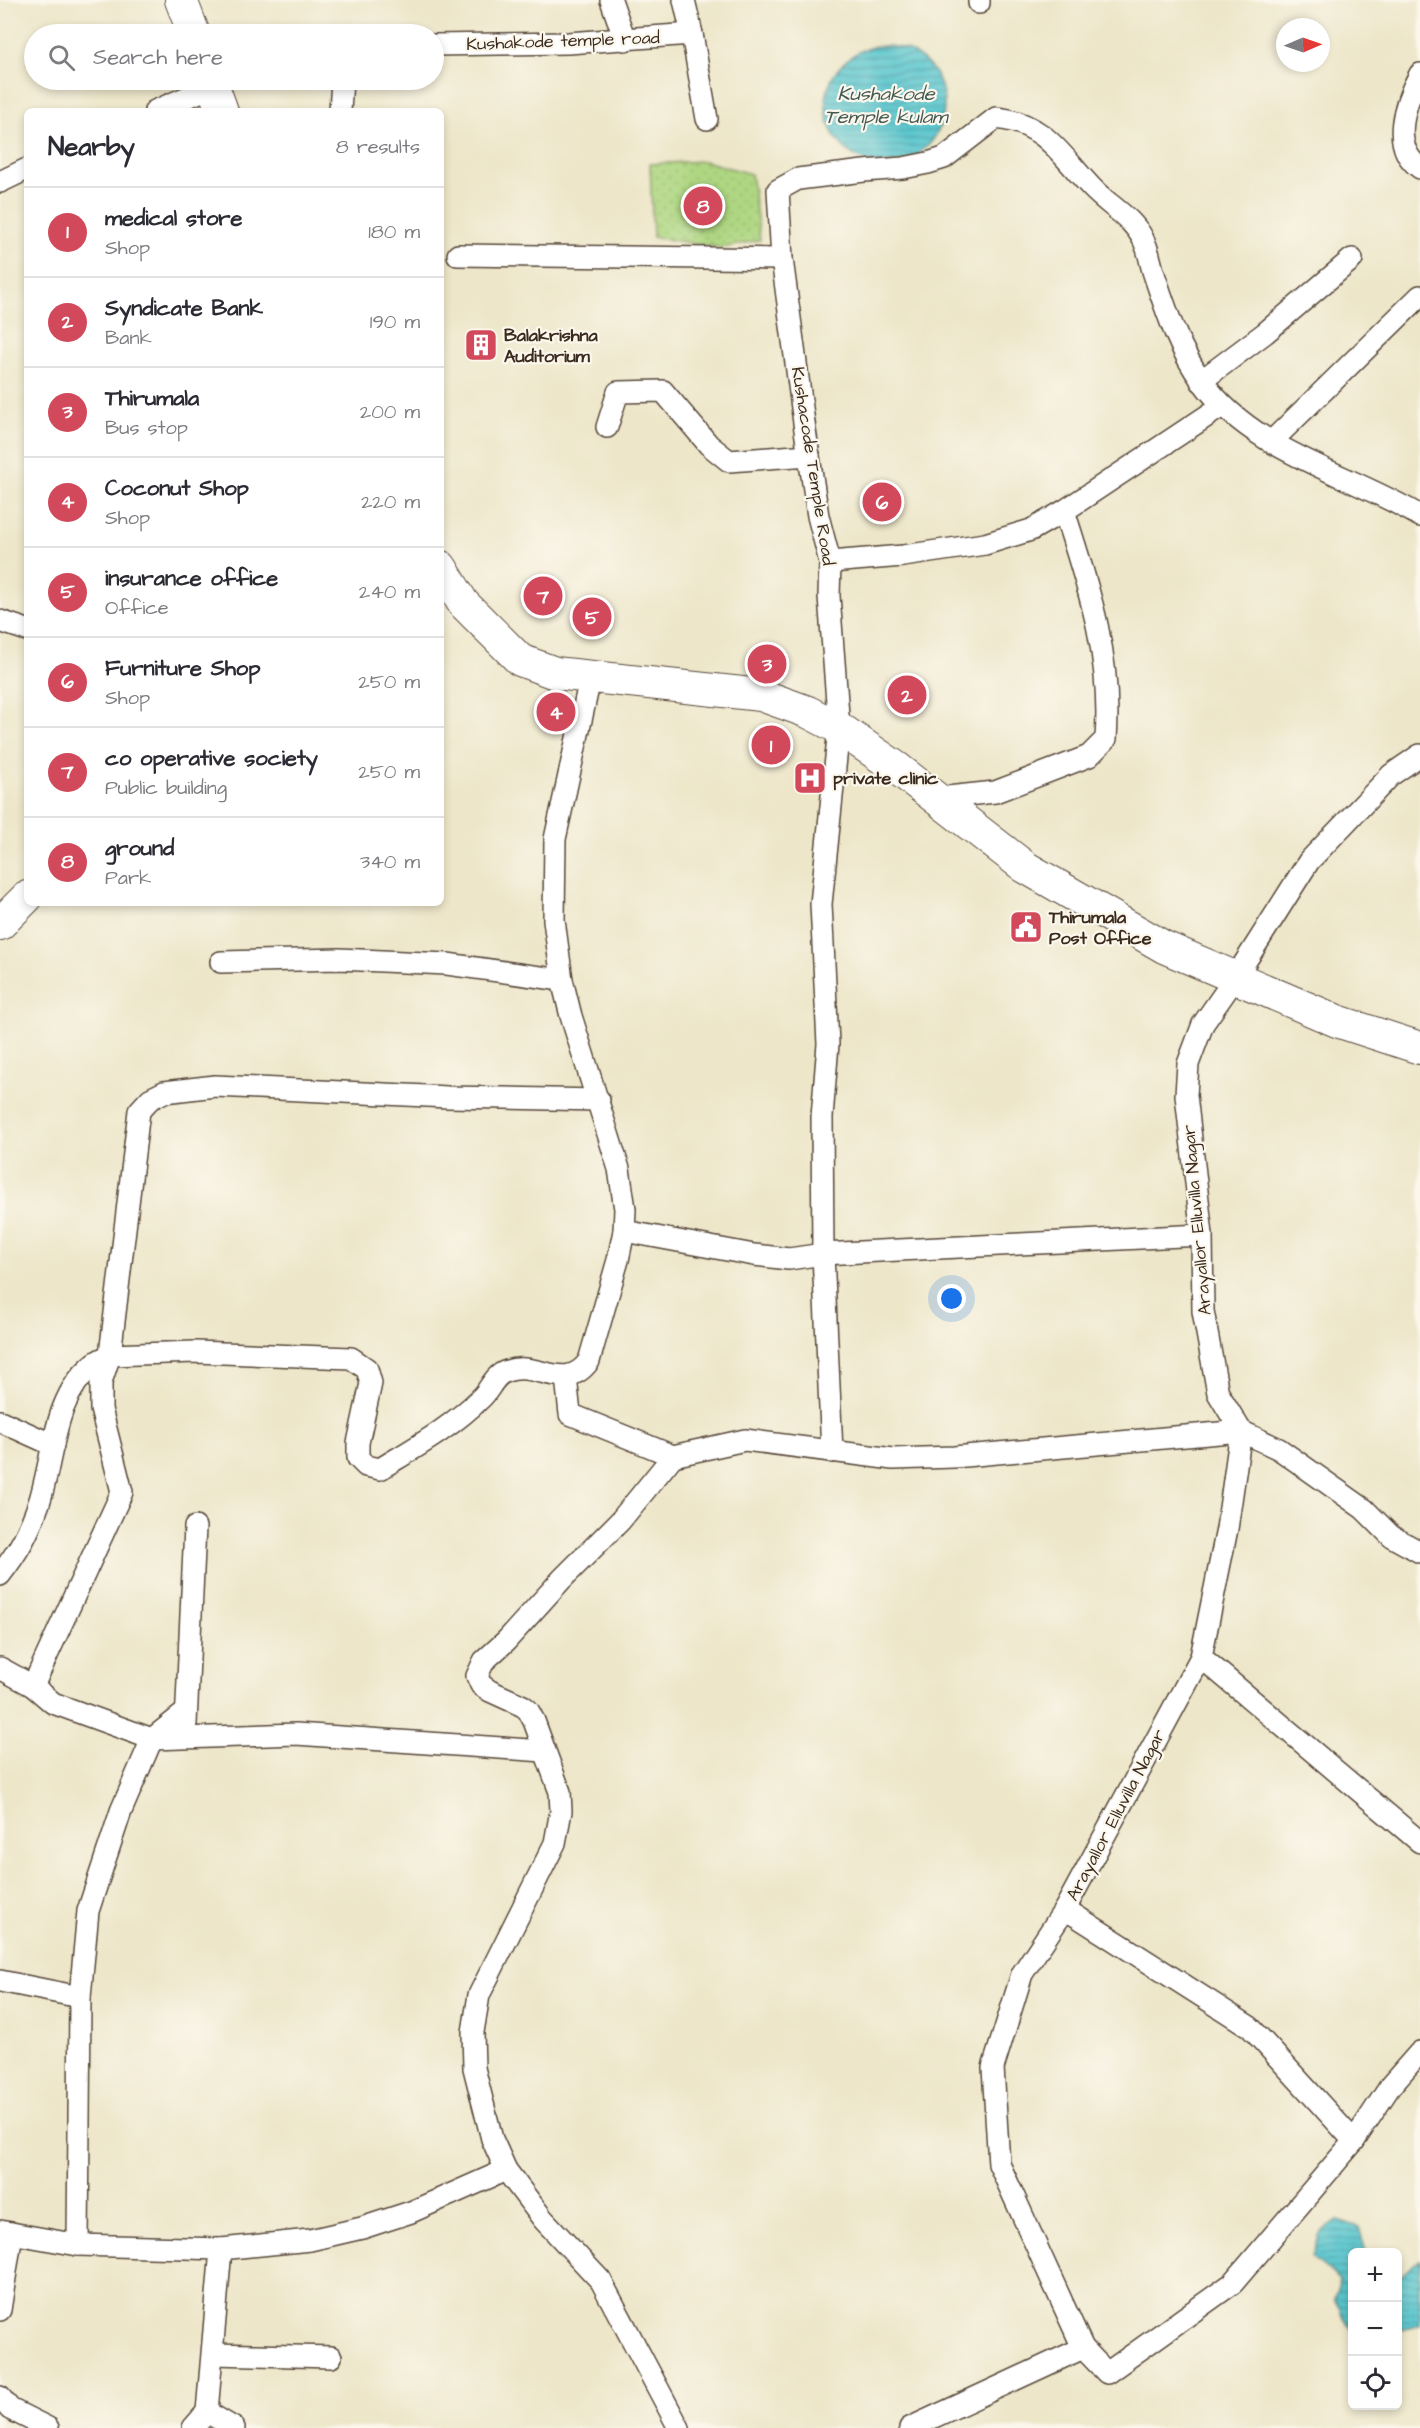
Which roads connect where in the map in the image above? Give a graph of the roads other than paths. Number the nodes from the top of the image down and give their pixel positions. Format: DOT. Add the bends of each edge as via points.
graph roads {
  1 [pos="181,0"];
  2 [pos="611,0"];
  3 [pos="684,0"];
  4 [pos="190,24"];
  5 [pos="692,34"];
  6 [pos="625,40"];
  7 [pos="444,45"];
  8 [pos="1420,74"];
  9 [pos="341,90"];
  10 [pos="215,92"];
  11 [pos="164,108"];
  12 [pos="340,108"];
  13 [pos="707,118"];
  14 [pos="1420,168"];
  15 [pos="24,170"];
  16 [pos="0,182"];
  17 [pos="458,255"];
  18 [pos="782,259"];
  19 [pos="1352,259"];
  20 [pos="1420,296"];
  21 [pos="1201,381"];
  22 [pos="1222,406"];
  23 [pos="607,427"];
  24 [pos="1272,441"];
  25 [pos="809,455"];
  26 [pos="1064,511"];
  27 [pos="1420,516"];
  28 [pos="830,562"];
  29 [pos="444,572"];
  30 [pos="0,621"];
  31 [pos="24,629"];
  32 [pos="590,678"];
  33 [pos="839,728"];
  34 [pos="1420,755"];
  35 [pos="938,798"];
  36 [pos="24,900"];
  37 [pos="0,924"];
  38 [pos="221,962"];
  39 [pos="1235,978"];
  40 [pos="562,980"];
  41 [pos="1420,1048"];
  42 [pos="599,1100"];
  43 [pos="624,1231"];
  44 [pos="1202,1235"];
  45 [pos="823,1254"];
  46 [pos="110,1355"];
  47 [pos="566,1377"];
  48 [pos="0,1421"];
  49 [pos="1241,1431"];
  50 [pos="53,1445"];
  51 [pos="832,1452"];
  52 [pos="673,1456"];
  53 [pos="195,1527"];
  54 [pos="1420,1551"];
  55 [pos="0,1575"];
  56 [pos="1201,1657"];
  57 [pos="0,1668"];
  58 [pos="33,1686"];
  59 [pos="186,1712"];
  60 [pos="185,1738"];
  61 [pos="153,1739"];
  62 [pos="544,1751"];
  63 [pos="1420,1842"];
  64 [pos="1065,1909"];
  65 [pos="0,1981"];
  66 [pos="80,1997"];
  67 [pos="1420,2052"];
  68 [pos="1354,2141"];
  69 [pos="506,2170"];
  70 [pos="6,2232"];
  71 [pos="78,2246"];
  72 [pos="221,2249"];
  73 [pos="0,2310"];
  74 [pos="1083,2348"];
  75 [pos="213,2354"];
  76 [pos="332,2357"];
  77 [pos="0,2397"];
  78 [pos="207,2412"];
  79 [pos="48,2428"];
  80 [pos="193,2428"];
  81 [pos="234,2428"];
  82 [pos="679,2428"];
  83 [pos="910,2428"];
  1 -- 4 [label="main road"];
  2 -- 6 [label="street"];
  3 -- 5 [label="street"];
  5 -- 6 [label="street, Kushakode temple road"];
  5 -- 13 [label="street"];
  6 -- 7 [label="street, Kushakode temple road"];
  8 -- 14 [label="street" via="1405,109 1402,143 1410,161"];
  9 -- 12 [label="street"];
  10 -- 11 [label="street"];
  15 -- 16 [label="street"];
  17 -- 18 [label="street"];
  18 -- 21 [label="street, Kushacode Temple Road" via="778,190 798,179 928,163 944,158 996,118 1012,119 1029,126 1062,152 1092,189 1138,229 1185,355"];
  18 -- 25 [label="street, Kushacode Temple Road"];
  19 -- 21 [label="street"];
  20 -- 24 [label="street"];
  21 -- 22 [label="street"];
  22 -- 24 [label="street"];
  22 -- 26 [label="street"];
  23 -- 25 [label="street" via="618,392 663,391 709,446 729,461"];
  24 -- 27 [label="street"];
  25 -- 28 [label="street, Kushacode Temple Road"];
  26 -- 28 [label="street" via="1031,530 985,544"];
  26 -- 35 [label="street" via="1095,607 1105,662 1106,739 1089,756 995,792"];
  28 -- 33 [label="street, Kushacode Temple Road"];
  29 -- 32 [label="main road" via="463,603 520,660 555,673"];
  30 -- 31 [label="street"];
  32 -- 33 [label="main road" via="761,695"];
  32 -- 40 [label="street" via="555,839 554,920"];
  33 -- 35 [label="main road"];
  33 -- 45 [label="street, Kushacode Temple Road" via="821,904 828,1044 822,1117"];
  34 -- 39 [label="street, Arayallor Elluvilla Nagar" via="1391,775 1309,861"];
  35 -- 39 [label="main road" via="1026,867 1164,947"];
  36 -- 37 [label="main road"];
  38 -- 40 [label="street" via="339,959 436,964"];
  39 -- 41 [label="main road" via="1336,1021"];
  39 -- 44 [label="street, Arayallor Elluvilla Nagar" via="1203,1024 1188,1064 1186,1095"];
  40 -- 42 [label="street"];
  42 -- 43 [label="street" via="619,1169"];
  42 -- 46 [label="street" via="215,1086 164,1092 150,1099 138,1112"];
  43 -- 45 [label="street" via="766,1257 789,1259"];
  43 -- 47 [label="street" via="589,1361 582,1370"];
  44 -- 45 [label="street"];
  44 -- 49 [label="street, Arayallor Elluvilla Nagar" via="1203,1311 1218,1393"];
  45 -- 51 [label="street, Kushacode Temple Road"];
  46 -- 47 [label="street" via="195,1352 351,1358 367,1369 371,1383 358,1458 366,1466 380,1469 446,1429 483,1395 495,1378 508,1371 523,1369"];
  46 -- 50 [label="street" via="95,1363 76,1383 66,1400"];
  46 -- 58 [label="street" via="101,1382 101,1409 122,1492"];
  47 -- 52 [label="street" via="570,1414"];
  48 -- 50 [label="street"];
  49 -- 51 [label="street" via="954,1457 893,1459"];
  49 -- 54 [label="street" via="1279,1449 1364,1509 1391,1536"];
  49 -- 56 [label="street, Arayallor Elluvilla Nagar" via="1227,1529"];
  50 -- 55 [label="street" via="39,1502 21,1547"];
  51 -- 52 [label="street" via="745,1440"];
  52 -- 62 [label="street" via="620,1521 479,1668 481,1684 528,1710"];
  53 -- 59 [label="street"];
  56 -- 63 [label="street"];
  56 -- 64 [label="street, Arayallor Elluvilla Nagar"];
  57 -- 58 [label="street"];
  58 -- 61 [label="street" via="53,1703"];
  59 -- 60 [label="street"];
  59 -- 61 [label="street"];
  60 -- 61 [label="street"];
  60 -- 62 [label="street" via="296,1734"];
  61 -- 66 [label="street" via="121,1811 88,1911"];
  62 -- 69 [label="street" via="560,1792 555,1843 479,1995 473,2032 474,2068 492,2139"];
  64 -- 68 [label="street, Arayallor Elluvilla Nagar" via="1250,2027"];
  64 -- 74 [label="street" via="1022,1974 993,2068 999,2164"];
  65 -- 66 [label="street"];
  66 -- 71 [label="street"];
  67 -- 68 [label="street" via="1391,2085"];
  68 -- 74 [label="street" via="1233,2283 1107,2373"];
  69 -- 72 [label="street" via="411,2212 362,2228 310,2240"];
  69 -- 82 [label="street" via="543,2219 601,2281"];
  70 -- 71 [label="street"];
  70 -- 73 [label="street"];
  71 -- 72 [label="street"];
  72 -- 75 [label="street"];
  74 -- 83 [label="street"];
  75 -- 76 [label="street"];
  75 -- 78 [label="street"];
  77 -- 79 [label="street" via="10,2409"];
  78 -- 80 [label="street"];
  78 -- 81 [label="street"];
}
